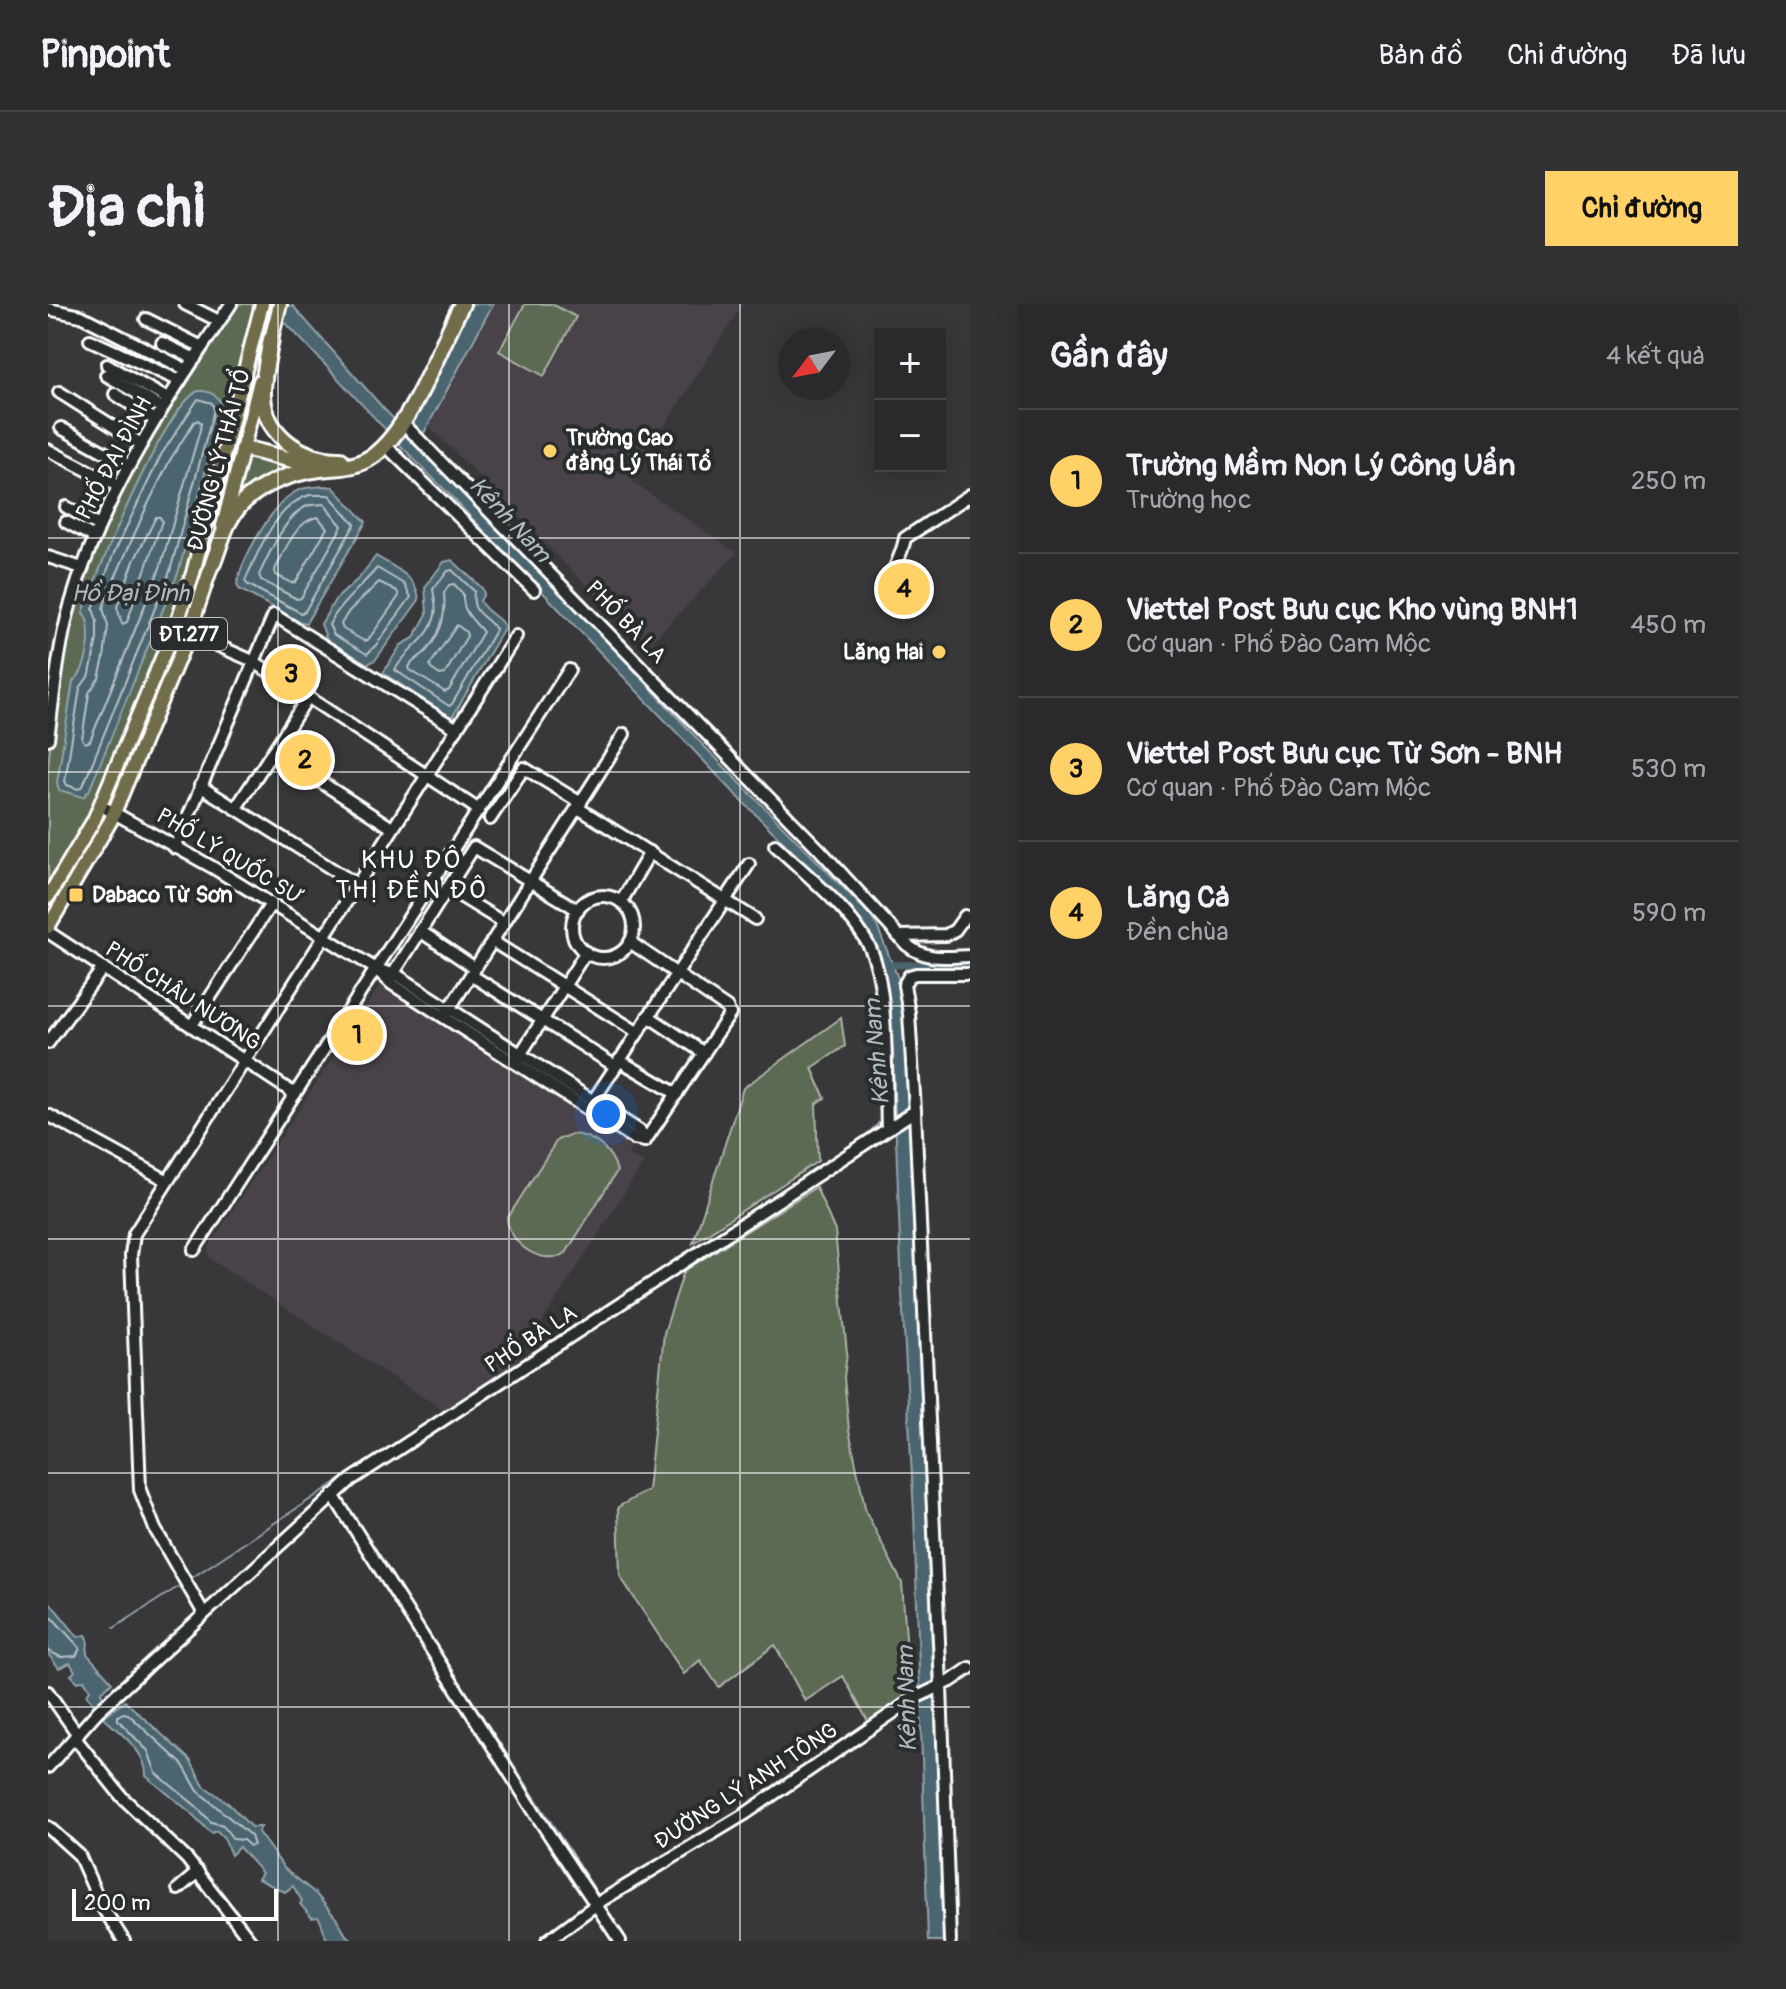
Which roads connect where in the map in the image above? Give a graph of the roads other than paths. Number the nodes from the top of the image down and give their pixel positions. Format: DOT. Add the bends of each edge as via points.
graph roads {
  1 [pos="185,304"];
  2 [pos="231,304"];
  3 [pos="280,304"];
  4 [pos="455,304"];
  5 [pos="462,304"];
  6 [pos="261,305"];
  7 [pos="48,309"];
  8 [pos="146,319"];
  9 [pos="219,321"];
  10 [pos="271,339"];
  11 [pos="90,340"];
  12 [pos="162,343"];
  13 [pos="202,347"];
  14 [pos="195,359"];
  15 [pos="106,370"];
  16 [pos="187,370"];
  17 [pos="180,381"];
  18 [pos="59,392"];
  19 [pos="115,394"];
  20 [pos="165,404"];
  21 [pos="401,418"];
  22 [pos="155,420"];
  23 [pos="61,428"];
  24 [pos="384,442"];
  25 [pos="141,444"];
  26 [pos="243,448"];
  27 [pos="48,450"];
  28 [pos="129,466"];
  29 [pos="327,468"];
  30 [pos="118,486"];
  31 [pos="970,495"];
  32 [pos="66,507"];
  33 [pos="66,522"];
  34 [pos="97,532"];
  35 [pos="48,557"];
  36 [pos="213,563"];
  37 [pos="82,568"];
  38 [pos="534,590"];
  39 [pos="886,606"];
  40 [pos="189,633"];
  41 [pos="516,636"];
  42 [pos="253,661"];
  43 [pos="569,670"];
  44 [pos="52,687"];
  45 [pos="308,697"];
  46 [pos="50,706"];
  47 [pos="49,723"];
  48 [pos="457,729"];
  49 [pos="624,734"];
  50 [pos="48,739"];
  51 [pos="273,751"];
  52 [pos="427,775"];
  53 [pos="200,786"];
  54 [pos="101,805"];
  55 [pos="579,806"];
  56 [pos="236,808"];
  57 [pos="479,810"];
  58 [pos="114,812"];
  59 [pos="490,819"];
  60 [pos="392,828"];
  61 [pos="775,845"];
  62 [pos="175,848"];
  63 [pos="650,852"];
  64 [pos="749,864"];
  65 [pos="530,880"];
  66 [pos="356,884"];
  67 [pos="447,888"];
  68 [pos="48,897"];
  69 [pos="725,899"];
  70 [pos="621,902"];
  71 [pos="271,904"];
  72 [pos="578,910"];
  73 [pos="965,916"];
  74 [pos="755,919"];
  75 [pos="504,923"];
  76 [pos="48,929"];
  77 [pos="420,931"];
  78 [pos="323,936"];
  79 [pos="898,936"];
  80 [pos="492,941"];
  81 [pos="630,942"];
  82 [pos="586,952"];
  83 [pos="970,956"];
  84 [pos="103,968"];
  85 [pos="376,969"];
  86 [pos="473,971"];
  87 [pos="675,973"];
  88 [pos="970,974"];
  89 [pos="391,978"];
  90 [pos="564,986"];
  91 [pos="447,1013"];
  92 [pos="648,1016"];
  93 [pos="543,1020"];
  94 [pos="192,1025"];
  95 [pos="637,1032"];
  96 [pos="48,1043"];
  97 [pos="704,1053"];
  98 [pos="244,1059"];
  99 [pos="518,1059"];
  100 [pos="617,1063"];
  101 [pos="295,1094"];
  102 [pos="677,1094"];
  103 [pos="590,1105"];
  104 [pos="914,1111"];
  105 [pos="48,1115"];
  106 [pos="887,1128"];
  107 [pos="166,1180"];
  108 [pos="194,1250"];
  109 [pos="333,1495"];
  110 [pos="203,1612"];
  111 [pos="970,1668"];
  112 [pos="940,1686"];
  113 [pos="48,1694"];
  114 [pos="76,1737"];
  115 [pos="48,1767"];
  116 [pos="48,1827"];
  117 [pos="198,1872"];
  118 [pos="178,1889"];
  119 [pos="597,1905"];
  120 [pos="124,1941"];
  121 [pos="251,1941"];
  122 [pos="547,1941"];
  123 [pos="620,1941"];
  124 [pos="950,1941"];
  1 -- 9 [label="street"];
  2 -- 9 [label="street, PHỐ ĐẠI ĐÌNH"];
  3 -- 10 [label="main road, ĐƯỜNG LÝ THÁI TỔ / ĐT.277"];
  4 -- 21 [label="highway"];
  5 -- 21 [label="highway"];
  6 -- 54 [label="main road, ĐƯỜNG LÝ THÁI TỔ / ĐT.277" via="187,593"];
  7 -- 16 [label="street" via="81,316"];
  8 -- 13 [label="street"];
  9 -- 13 [label="street, PHỐ ĐẠI ĐÌNH"];
  10 -- 24 [label="highway" via="264,403 274,428 287,442 315,457 344,460"];
  10 -- 26 [label="main road, ĐƯỜNG LÝ THÁI TỔ / ĐT.277"];
  11 -- 17 [label="street"];
  12 -- 14 [label="street"];
  13 -- 14 [label="street, PHỐ ĐẠI ĐÌNH"];
  14 -- 16 [label="street, PHỐ ĐẠI ĐÌNH"];
  15 -- 20 [label="street"];
  16 -- 17 [label="street, PHỐ ĐẠI ĐÌNH"];
  17 -- 20 [label="street, PHỐ ĐẠI ĐÌNH"];
  18 -- 25 [label="street"];
  19 -- 22 [label="street"];
  20 -- 22 [label="street, PHỐ ĐẠI ĐÌNH"];
  21 -- 24 [label="highway"];
  21 -- 79 [label="street, PHỐ BÀ LA"];
  22 -- 25 [label="street, PHỐ ĐẠI ĐÌNH"];
  23 -- 28 [label="street"];
  24 -- 29 [label="highway" via="355,465"];
  24 -- 38 [label="street"];
  25 -- 28 [label="street, PHỐ ĐẠI ĐÌNH"];
  26 -- 29 [label="highway"];
  26 -- 36 [label="main road, ĐƯỜNG LÝ THÁI TỔ / ĐT.277"];
  27 -- 30 [label="street"];
  28 -- 30 [label="street, PHỐ ĐẠI ĐÌNH"];
  29 -- 36 [label="highway" via="280,479 252,496 230,519"];
  30 -- 34 [label="street, PHỐ ĐẠI ĐÌNH"];
  31 -- 39 [label="street" via="905,538 887,585"];
  32 -- 34 [label="street"];
  33 -- 34 [label="street"];
  34 -- 37 [label="street, PHỐ ĐẠI ĐÌNH"];
  35 -- 37 [label="street"];
  36 -- 40 [label="main road, ĐƯỜNG LÝ THÁI TỔ / ĐT.277"];
  37 -- 44 [label="street, PHỐ ĐẠI ĐÌNH"];
  40 -- 42 [label="street"];
  40 -- 58 [label="main road, ĐƯỜNG LÝ THÁI TỔ / ĐT.277"];
  41 -- 48 [label="street"];
  42 -- 45 [label="street"];
  42 -- 48 [label="street" via="274,615"];
  42 -- 53 [label="street"];
  43 -- 57 [label="street"];
  44 -- 46 [label="street, PHỐ ĐẠI ĐÌNH"];
  45 -- 51 [label="street"];
  45 -- 52 [label="street"];
  46 -- 47 [label="street, PHỐ ĐẠI ĐÌNH"];
  47 -- 50 [label="street, PHỐ ĐẠI ĐÌNH"];
  48 -- 52 [label="street"];
  49 -- 55 [label="street"];
  51 -- 56 [label="street"];
  51 -- 60 [label="street"];
  52 -- 57 [label="street"];
  52 -- 60 [label="street"];
  53 -- 56 [label="street"];
  53 -- 62 [label="street"];
  54 -- 58 [label="street, PHỐ LÝ QUỐC SƯ"];
  54 -- 68 [label="main road, ĐƯỜNG LÝ THÁI TỔ / ĐT.277"];
  55 -- 59 [label="street" via="524,768"];
  55 -- 63 [label="street"];
  55 -- 65 [label="street"];
  56 -- 66 [label="street"];
  57 -- 85 [label="street"];
  58 -- 62 [label="street, PHỐ LÝ QUỐC SƯ"];
  58 -- 76 [label="main road, ĐƯỜNG LÝ THÁI TỔ / ĐT.277"];
  60 -- 66 [label="street"];
  61 -- 106 [label="street" via="836,903 870,947 882,995"];
  62 -- 71 [label="street, PHỐ LÝ QUỐC SƯ"];
  63 -- 69 [label="street"];
  63 -- 70 [label="street"];
  64 -- 69 [label="street"];
  65 -- 67 [label="street" via="474,847"];
  65 -- 72 [label="street"];
  65 -- 75 [label="street"];
  66 -- 78 [label="street"];
  67 -- 75 [label="street"];
  67 -- 77 [label="street"];
  69 -- 74 [label="street"];
  69 -- 87 [label="street"];
  70 -- 72 [label="street" via="599,896"];
  70 -- 81 [label="street" via="633,919"];
  71 -- 78 [label="street, PHỐ LÝ QUỐC SƯ"];
  71 -- 94 [label="street"];
  72 -- 82 [label="street" via="572,926"];
  73 -- 79 [label="street" via="946,935"];
  75 -- 80 [label="street"];
  76 -- 84 [label="street, PHỐ CHÂU NƯƠNG"];
  77 -- 86 [label="street"];
  77 -- 89 [label="street"];
  78 -- 85 [label="street, PHỐ LÝ QUỐC SƯ"];
  78 -- 98 [label="street"];
  79 -- 83 [label="street, PHỐ BÀ LA" via="931,958"];
  80 -- 86 [label="street"];
  80 -- 90 [label="street"];
  81 -- 82 [label="street" via="607,957"];
  81 -- 87 [label="street"];
  82 -- 90 [label="street"];
  84 -- 94 [label="street, PHỐ CHÂU NƯƠNG"];
  84 -- 96 [label="street"];
  85 -- 89 [label="street, PHỐ LÝ QUỐC SƯ"];
  85 -- 101 [label="street"];
  86 -- 91 [label="street"];
  86 -- 93 [label="street"];
  87 -- 92 [label="street"];
  87 -- 97 [label="street" via="730,1014"];
  88 -- 104 [label="street" via="916,974 904,985"];
  89 -- 91 [label="street, PHỐ LÝ QUỐC SƯ"];
  90 -- 93 [label="street"];
  90 -- 95 [label="street"];
  91 -- 99 [label="street, PHỐ LÝ QUỐC SƯ"];
  92 -- 95 [label="street"];
  92 -- 97 [label="street"];
  93 -- 99 [label="street"];
  93 -- 100 [label="street"];
  94 -- 98 [label="street, PHỐ CHÂU NƯƠNG"];
  95 -- 100 [label="street"];
  97 -- 102 [label="street"];
  98 -- 101 [label="street, PHỐ CHÂU NƯƠNG"];
  98 -- 107 [label="street"];
  99 -- 103 [label="street, PHỐ LÝ QUỐC SƯ"];
  100 -- 102 [label="street"];
  100 -- 103 [label="street"];
  101 -- 108 [label="street"];
  102 -- 103 [label="street, PHỐ LÝ QUỐC SƯ" via="645,1141 634,1139"];
  104 -- 106 [label="street, PHỐ BÀ LA"];
  104 -- 112 [label="street"];
  105 -- 107 [label="street"];
  106 -- 109 [label="street, PHỐ BÀ LA"];
  107 -- 110 [label="street" via="134,1234 131,1255 140,1490"];
  109 -- 110 [label="street, PHỐ BÀ LA"];
  109 -- 119 [label="street"];
  110 -- 114 [label="street, PHỐ BÀ LA"];
  111 -- 112 [label="street, ĐƯỜNG LÝ ANH TÔNG"];
  112 -- 119 [label="street, ĐƯỜNG LÝ ANH TÔNG"];
  112 -- 124 [label="street"];
  113 -- 114 [label="street"];
  114 -- 115 [label="street, PHỐ BÀ LA"];
  114 -- 117 [label="street" via="122,1797"];
  116 -- 120 [label="street" via="79,1855"];
  117 -- 118 [label="street"];
  117 -- 121 [label="street"];
  119 -- 122 [label="street, ĐƯỜNG LÝ ANH TÔNG"];
  119 -- 123 [label="street"];
}
